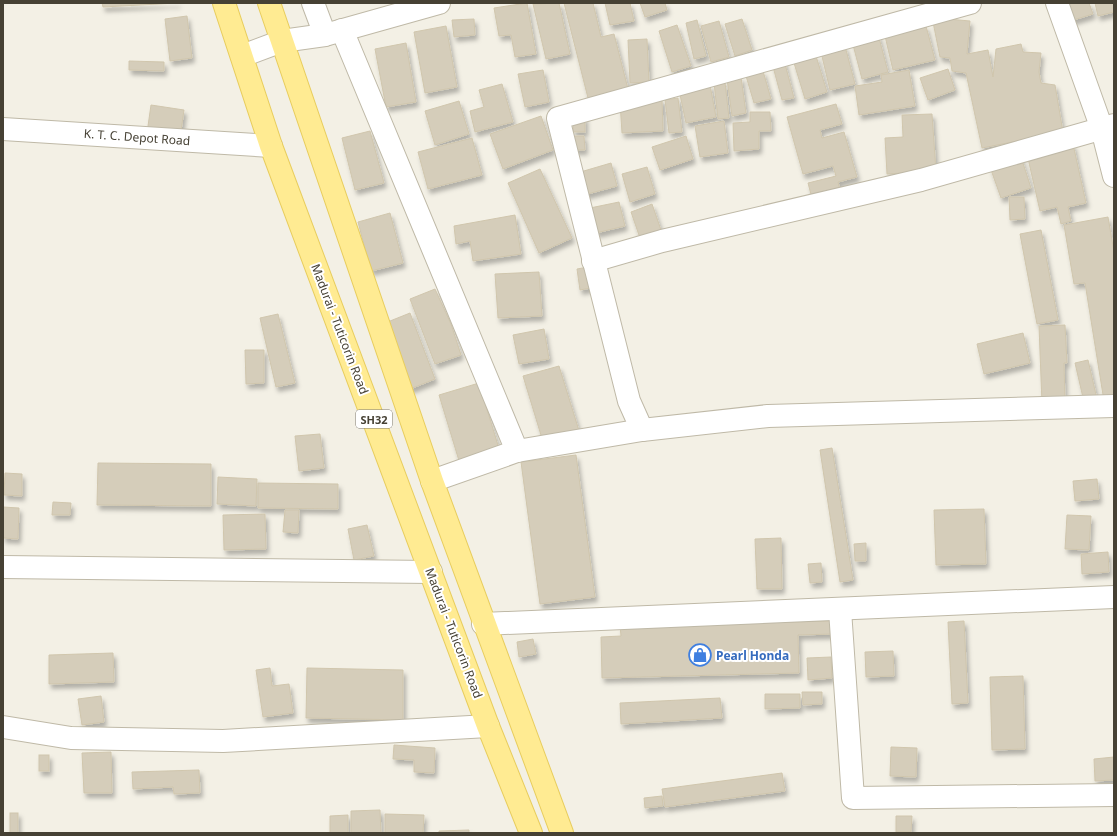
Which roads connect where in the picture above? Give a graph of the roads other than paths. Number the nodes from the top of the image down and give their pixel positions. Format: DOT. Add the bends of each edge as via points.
graph roads {
  1 [pos="224,3"];
  2 [pos="269,3"];
  3 [pos="313,3"];
  4 [pos="439,3"];
  5 [pos="970,3"];
  6 [pos="1057,3"];
  7 [pos="333,32"];
  8 [pos="282,41"];
  9 [pos="242,56"];
  10 [pos="1108,127"];
  11 [pos="3,129"];
  12 [pos="271,146"];
  13 [pos="1114,176"];
  14 [pos="593,261"];
  15 [pos="1114,406"];
  16 [pos="642,430"];
  17 [pos="517,451"];
  18 [pos="432,482"];
  19 [pos="3,568"];
  20 [pos="431,572"];
  21 [pos="1114,597"];
  22 [pos="840,610"];
  23 [pos="483,624"];
  24 [pos="488,726"];
  25 [pos="3,727"];
  26 [pos="1114,795"];
  27 [pos="531,833"];
  28 [pos="562,833"];
  1 -- 9 [label="main road, Madurai - Tuticorin Road / SH32"];
  2 -- 8 [label="main road, SH32"];
  3 -- 7 [label="street"];
  4 -- 7 [label="street"];
  5 -- 14 [label="street" via="558,118"];
  6 -- 10 [label="street"];
  7 -- 8 [label="street"];
  7 -- 17 [label="street"];
  8 -- 9 [label="street"];
  8 -- 18 [label="main road, SH32"];
  9 -- 12 [label="main road, Madurai - Tuticorin Road / SH32"];
  10 -- 13 [label="street"];
  10 -- 14 [label="street" via="921,180 662,241"];
  11 -- 12 [label="street, K. T. C. Depot Road"];
  12 -- 20 [label="main road, Madurai - Tuticorin Road / SH32"];
  14 -- 16 [label="street" via="629,401"];
  15 -- 16 [label="street" via="768,416"];
  16 -- 17 [label="street"];
  17 -- 18 [label="street"];
  18 -- 23 [label="main road, SH32"];
  19 -- 20 [label="street"];
  20 -- 24 [label="main road, Madurai - Tuticorin Road / SH32"];
  21 -- 22 [label="street"];
  22 -- 23 [label="street"];
  22 -- 26 [label="street" via="853,798"];
  23 -- 28 [label="main road, SH32"];
  24 -- 25 [label="street" via="223,741 71,738"];
  24 -- 27 [label="main road, Madurai - Tuticorin Road / SH32"];
}
